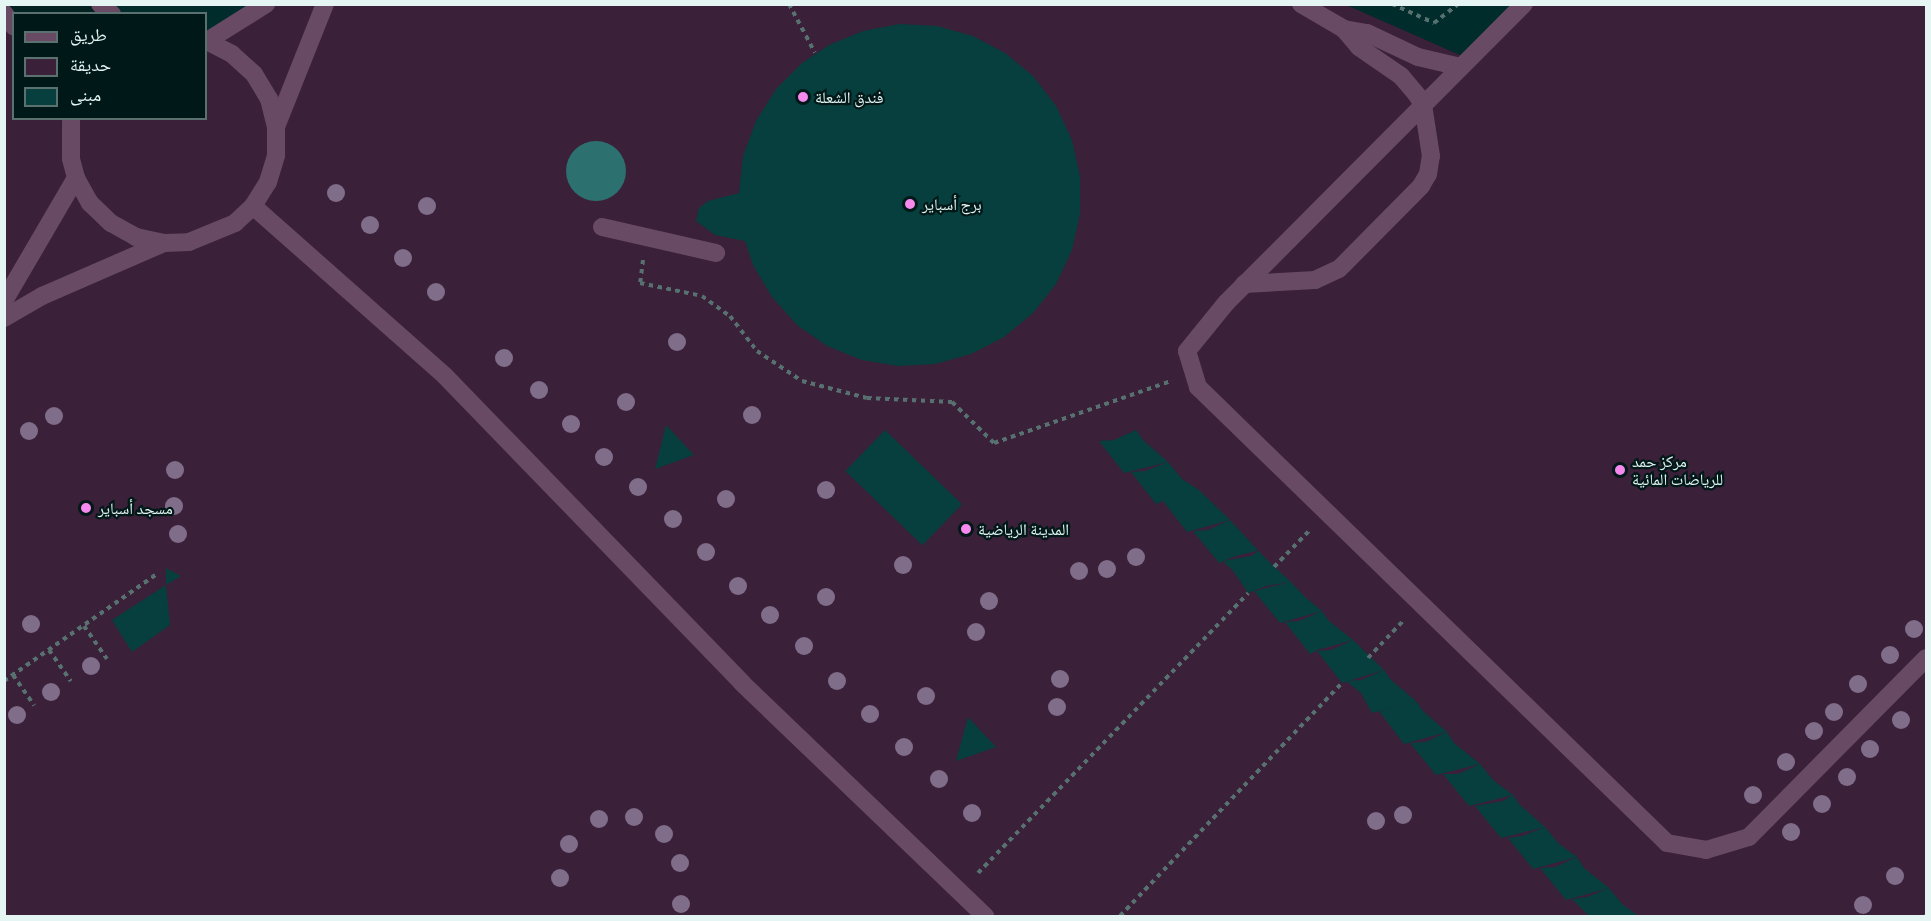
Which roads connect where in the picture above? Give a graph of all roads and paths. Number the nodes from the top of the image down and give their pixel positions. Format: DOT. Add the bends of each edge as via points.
graph roads {
  1 [pos="266,4"];
  2 [pos="325,4"];
  3 [pos="789,4"];
  4 [pos="1301,4"];
  5 [pos="1392,4"];
  6 [pos="1458,4"];
  7 [pos="1524,4"];
  8 [pos="1344,29"];
  9 [pos="207,40"];
  10 [pos="207,42"];
  11 [pos="815,53"];
  12 [pos="1461,68"];
  13 [pos="1423,105"];
  14 [pos="62,120"];
  15 [pos="71,120"];
  16 [pos="276,127"];
  17 [pos="69,141"];
  18 [pos="76,178"];
  19 [pos="253,206"];
  20 [pos="602,226"];
  21 [pos="647,237"];
  22 [pos="164,243"];
  23 [pos="716,253"];
  24 [pos="1244,284"];
  25 [pos="4,301"];
  26 [pos="4,318"];
  27 [pos="1194,373"];
  28 [pos="1327,513"];
  29 [pos="1274,567"];
  30 [pos="157,574"];
  31 [pos="1248,593"];
  32 [pos="1419,604"];
  33 [pos="84,626"];
  34 [pos="49,650"];
  35 [pos="1368,658"];
  36 [pos="1926,658"];
  37 [pos="107,659"];
  38 [pos="13,675"];
  39 [pos="4,681"];
  40 [pos="71,681"];
  41 [pos="1342,683"];
  42 [pos="34,705"];
  43 [pos="960,892"];
  44 [pos="985,916"];
  45 [pos="1120,916"];
  1 -- 9 [label="lane"];
  2 -- 16 [label="lane"];
  3 -- 11 [label="path"];
  4 -- 8 [label="lane"];
  5 -- 6 [label="path" via="1434,22"];
  7 -- 12 [label="lane"];
  8 -- 12 [label="lane" via="1367,33 1418,57"];
  8 -- 13 [label="lane" via="1359,47 1406,81"];
  10 -- 16 [label="lane" via="232,54 254,74 269,99"];
  12 -- 13 [label="lane"];
  13 -- 24 [label="lane"];
  13 -- 24 [label="lane" via="1431,156 1428,174 1349,261 1315,280"];
  14 -- 17 [label="lane"];
  15 -- 17 [label="lane"];
  16 -- 19 [label="lane" via="276,155 268,182"];
  17 -- 18 [label="lane"];
  18 -- 22 [label="lane" via="90,203 111,223 136,237"];
  18 -- 25 [label="lane"];
  19 -- 22 [label="lane" via="235,223 213,235"];
  19 -- 43 [label="lane" via="445,376 742,683"];
  20 -- 21 [label="lane"];
  21 -- 23 [label="lane"];
  21 -- 27 [label="path" via="640,284 702,296 730,316 757,351 802,381 867,398 952,402 994,442"];
  22 -- 26 [label="lane" via="42,296"];
  24 -- 27 [label="lane" via="1187,351"];
  27 -- 28 [label="lane" via="1198,387"];
  28 -- 29 [label="path"];
  28 -- 32 [label="lane"];
  30 -- 33 [label="path"];
  31 -- 43 [label="path"];
  32 -- 35 [label="path"];
  32 -- 36 [label="lane" via="1668,843 1706,850 1749,837"];
  33 -- 34 [label="path"];
  33 -- 37 [label="path"];
  34 -- 38 [label="path"];
  34 -- 40 [label="path"];
  38 -- 39 [label="path"];
  38 -- 42 [label="path"];
  41 -- 45 [label="path"];
  43 -- 44 [label="lane"];
}
